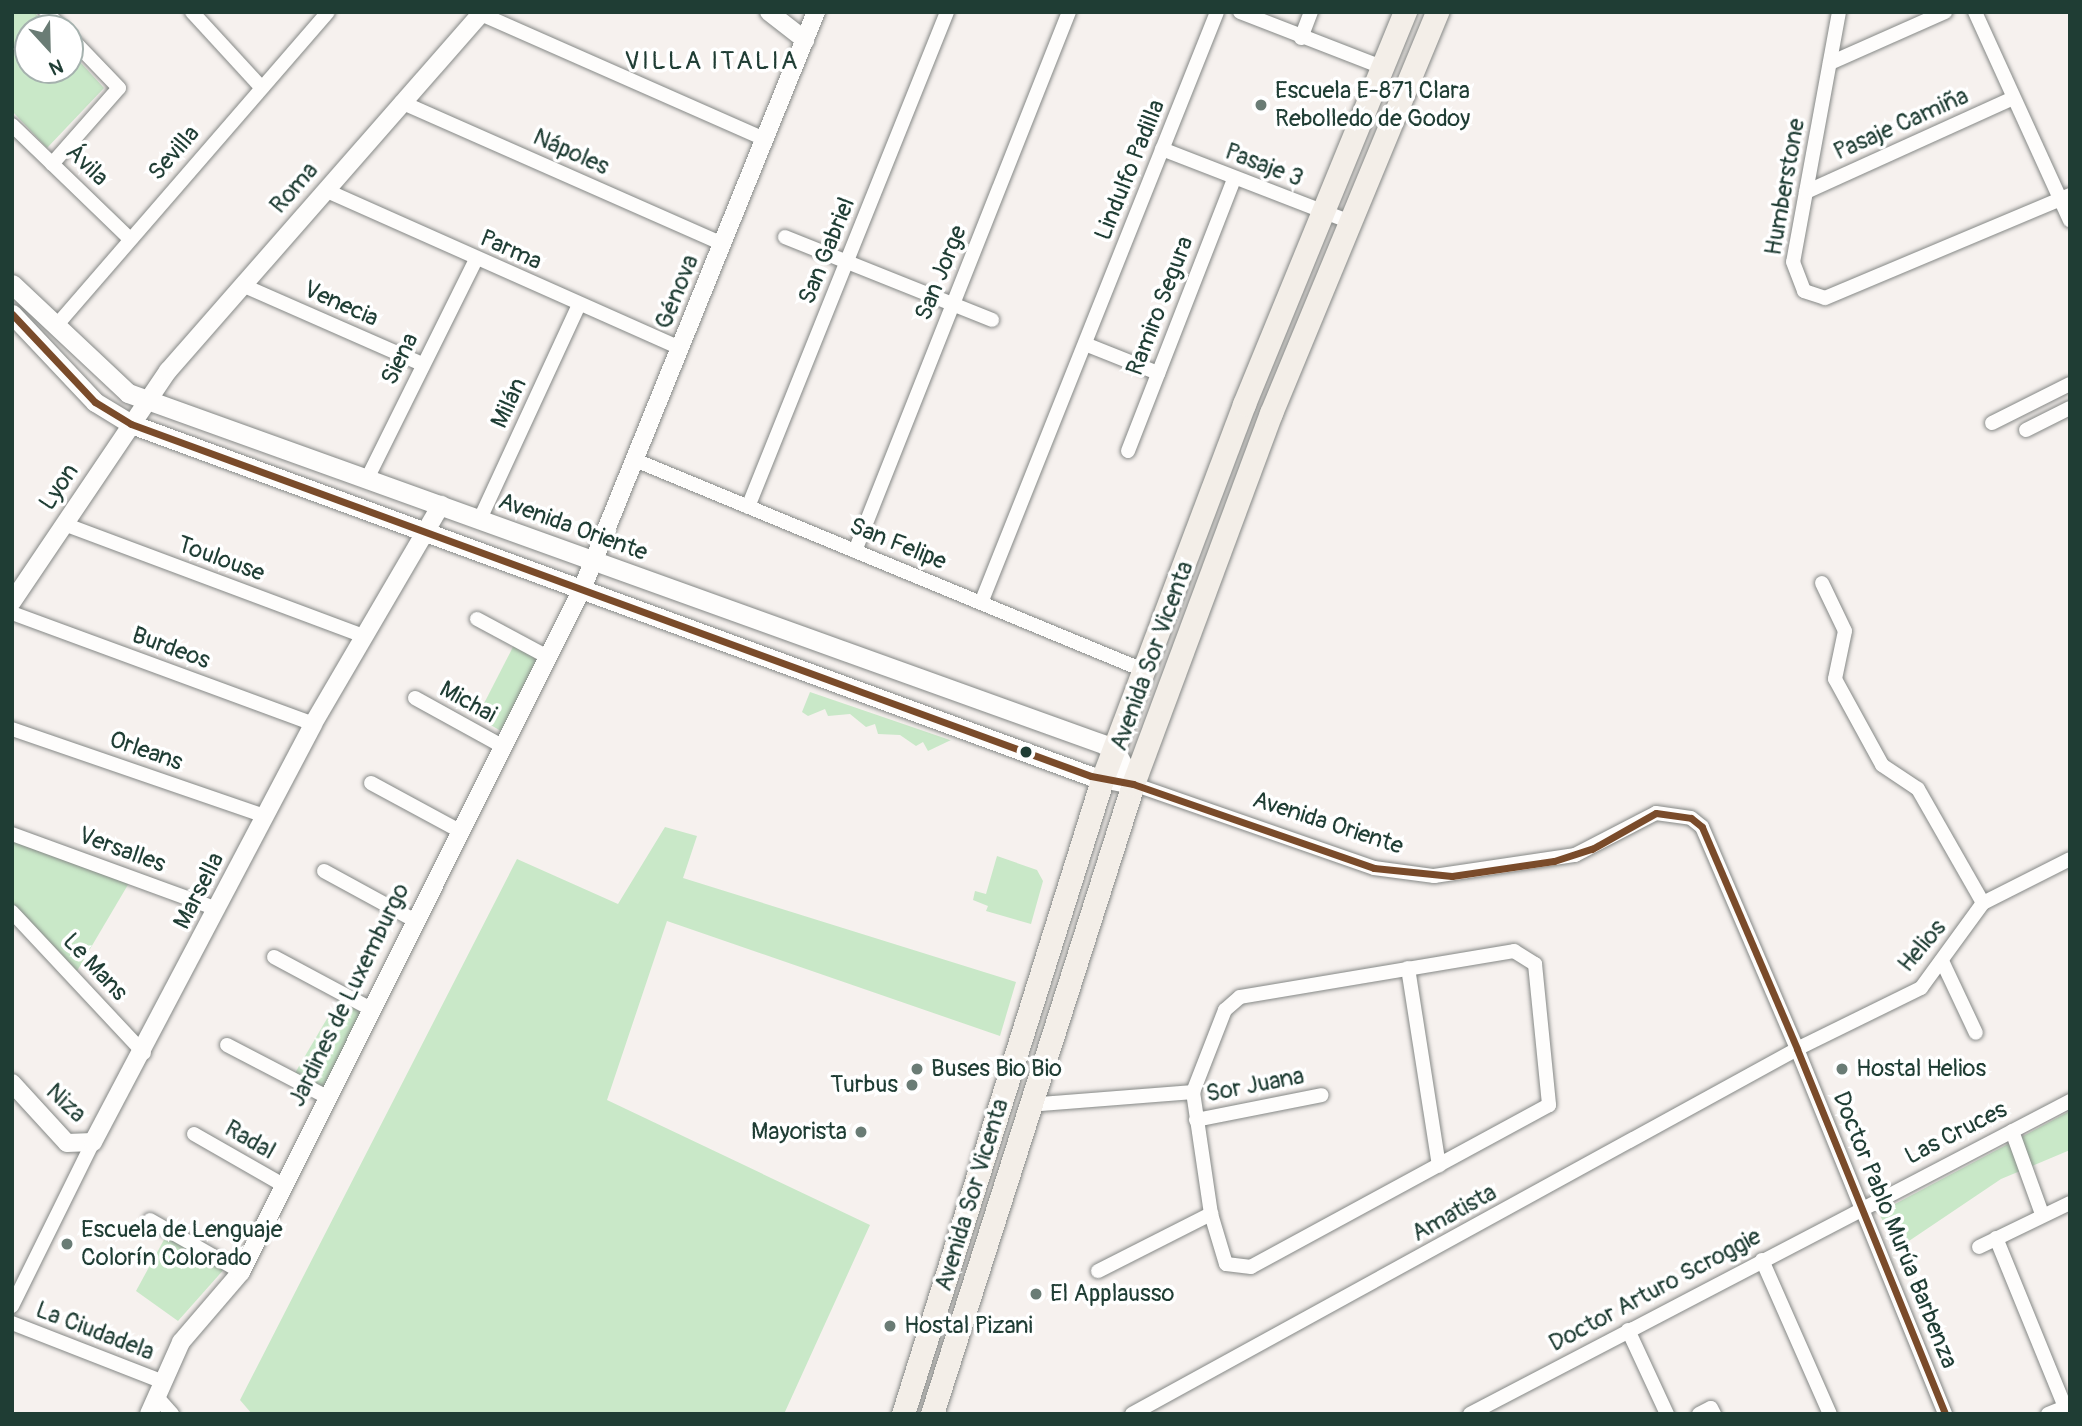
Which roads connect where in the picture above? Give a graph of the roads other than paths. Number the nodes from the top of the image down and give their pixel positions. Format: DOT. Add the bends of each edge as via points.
graph roads {
  1 [pos="192,12"];
  2 [pos="328,12"];
  3 [pos="769,12"];
  4 [pos="816,12"];
  5 [pos="947,12"];
  6 [pos="1069,12"];
  7 [pos="1217,12"];
  8 [pos="1240,12"];
  9 [pos="1311,12"];
  10 [pos="1405,12"];
  11 [pos="1437,12"];
  12 [pos="1839,12"];
  13 [pos="1945,12"];
  14 [pos="1975,12"];
  15 [pos="481,13"];
  16 [pos="1301,37"];
  17 [pos="805,40"];
  18 [pos="84,52"];
  19 [pos="1830,63"];
  20 [pos="1382,67"];
  21 [pos="261,88"];
  22 [pos="2013,98"];
  23 [pos="401,102"];
  24 [pos="12,125"];
  25 [pos="765,139"];
  26 [pos="1163,149"];
  27 [pos="52,164"];
  28 [pos="1234,179"];
  29 [pos="325,190"];
  30 [pos="1806,192"];
  31 [pos="2065,197"];
  32 [pos="1323,213"];
  33 [pos="2070,219"];
  34 [pos="1350,222"];
  35 [pos="785,237"];
  36 [pos="130,239"];
  37 [pos="723,244"];
  38 [pos="476,260"];
  39 [pos="846,263"];
  40 [pos="12,284"];
  41 [pos="242,285"];
  42 [pos="954,303"];
  43 [pos="579,305"];
  44 [pos="12,314"];
  45 [pos="992,320"];
  46 [pos="57,326"];
  47 [pos="1085,344"];
  48 [pos="680,348"];
  49 [pos="422,364"];
  50 [pos="1158,373"];
  51 [pos="2070,384"];
  52 [pos="146,399"];
  53 [pos="2070,408"];
  54 [pos="1992,423"];
  55 [pos="131,424"];
  56 [pos="2026,430"];
  57 [pos="1128,451"];
  58 [pos="635,460"];
  59 [pos="367,479"];
  60 [pos="441,505"];
  61 [pos="748,507"];
  62 [pos="480,519"];
  63 [pos="64,524"];
  64 [pos="427,532"];
  65 [pos="855,551"];
  66 [pos="595,561"];
  67 [pos="1822,583"];
  68 [pos="582,589"];
  69 [pos="12,602"];
  70 [pos="981,603"];
  71 [pos="12,614"];
  72 [pos="477,619"];
  73 [pos="363,636"];
  74 [pos="820,642"];
  75 [pos="548,657"];
  76 [pos="796,667"];
  77 [pos="1143,670"];
  78 [pos="415,698"];
  79 [pos="991,704"];
  80 [pos="313,724"];
  81 [pos="12,729"];
  82 [pos="983,736"];
  83 [pos="500,745"];
  84 [pos="1114,748"];
  85 [pos="1102,780"];
  86 [pos="371,783"];
  87 [pos="1133,784"];
  88 [pos="1669,811"];
  89 [pos="265,816"];
  90 [pos="458,830"];
  91 [pos="12,834"];
  92 [pos="2070,859"];
  93 [pos="324,871"];
  94 [pos="1983,903"];
  95 [pos="217,909"];
  96 [pos="12,912"];
  97 [pos="414,920"];
  98 [pos="274,957"];
  99 [pos="1944,963"];
  100 [pos="1408,968"];
  101 [pos="370,1009"];
  102 [pos="1976,1033"];
  103 [pos="227,1045"];
  104 [pos="1797,1049"];
  105 [pos="1017,1050"];
  106 [pos="144,1052"];
  107 [pos="1036,1079"];
  108 [pos="12,1083"];
  109 [pos="1193,1092"];
  110 [pos="1322,1095"];
  111 [pos="325,1096"];
  112 [pos="2070,1101"];
  113 [pos="1028,1105"];
  114 [pos="1196,1119"];
  115 [pos="2012,1131"];
  116 [pos="194,1134"];
  117 [pos="93,1142"];
  118 [pos="1439,1166"];
  119 [pos="283,1185"];
  120 [pos="2070,1203"];
  121 [pos="1862,1206"];
  122 [pos="1211,1214"];
  123 [pos="2042,1214"];
  124 [pos="150,1220"];
  125 [pos="1996,1238"];
  126 [pos="1979,1247"];
  127 [pos="1762,1260"];
  128 [pos="1098,1270"];
  129 [pos="242,1272"];
  130 [pos="12,1306"];
  131 [pos="12,1323"];
  132 [pos="1628,1330"];
  133 [pos="159,1389"];
  134 [pos="2067,1406"];
  135 [pos="1496,1408"];
  136 [pos="149,1414"];
  137 [pos="172,1414"];
  138 [pos="903,1414"];
  139 [pos="932,1414"];
  140 [pos="1132,1414"];
  141 [pos="1470,1414"];
  142 [pos="1667,1414"];
  143 [pos="1699,1414"];
  144 [pos="1714,1414"];
  145 [pos="1830,1414"];
  146 [pos="1945,1414"];
  147 [pos="2048,1414"];
  1 -- 21 [label="street"];
  2 -- 21 [label="street, Sevilla"];
  3 -- 17 [label="street"];
  4 -- 17 [label="street, Génova"];
  5 -- 39 [label="street, San Gabriel"];
  6 -- 42 [label="street, San Jorge"];
  7 -- 26 [label="street, Lindulfo Padilla"];
  8 -- 16 [label="street"];
  9 -- 16 [label="street"];
  10 -- 20 [label="main road, Avenida Sor Vicenta"];
  11 -- 34 [label="main road, Avenida Sor Vicenta"];
  12 -- 19 [label="street, Humberstone"];
  13 -- 19 [label="street"];
  14 -- 22 [label="street"];
  15 -- 23 [label="street, Roma"];
  15 -- 25 [label="street"];
  16 -- 20 [label="street"];
  17 -- 25 [label="street, Génova"];
  18 -- 27 [label="street" via="119,88"];
  19 -- 30 [label="street, Humberstone"];
  20 -- 32 [label="main road, Avenida Sor Vicenta"];
  21 -- 36 [label="street, Sevilla"];
  22 -- 30 [label="street, Pasaje Camiña"];
  22 -- 31 [label="street"];
  23 -- 29 [label="street, Roma"];
  23 -- 37 [label="street, Nápoles"];
  24 -- 27 [label="street, Ávila"];
  25 -- 37 [label="street, Génova"];
  26 -- 28 [label="street, Pasaje 3"];
  26 -- 47 [label="street, Lindulfo Padilla"];
  27 -- 36 [label="street, Ávila"];
  28 -- 32 [label="street, Pasaje 3"];
  28 -- 50 [label="street, Ramiro Segura"];
  29 -- 38 [label="street, Parma"];
  29 -- 41 [label="street, Roma"];
  30 -- 31 [label="street, Humberstone" via="1793,270 1804,290 1825,298"];
  31 -- 33 [label="street"];
  32 -- 34 [label="street, Pasaje 3"];
  32 -- 77 [label="main road, Avenida Sor Vicenta"];
  34 -- 87 [label="main road, Avenida Sor Vicenta"];
  35 -- 39 [label="street"];
  36 -- 46 [label="street, Sevilla"];
  37 -- 48 [label="street, Génova"];
  38 -- 43 [label="street, Parma"];
  38 -- 49 [label="street, Siena"];
  39 -- 42 [label="street"];
  39 -- 61 [label="street, San Gabriel"];
  40 -- 46 [label="main road, Avenida Oriente"];
  41 -- 49 [label="street, Venecia"];
  41 -- 52 [label="street, Roma"];
  42 -- 45 [label="street"];
  42 -- 65 [label="street, San Jorge"];
  43 -- 48 [label="street, Parma"];
  43 -- 62 [label="street, Milán"];
  44 -- 55 [label="main road, Avenida Oriente" via="95,402"];
  46 -- 52 [label="main road, Avenida Oriente" via="117,386"];
  47 -- 50 [label="street"];
  47 -- 70 [label="street, Lindulfo Padilla"];
  48 -- 58 [label="street, Génova"];
  49 -- 59 [label="street, Siena"];
  50 -- 57 [label="street, Ramiro Segura"];
  51 -- 54 [label="street"];
  52 -- 55 [label="street, Lyon"];
  52 -- 59 [label="main road, Avenida Oriente"];
  53 -- 56 [label="street"];
  55 -- 63 [label="street, Lyon"];
  55 -- 64 [label="main road, Avenida Oriente"];
  58 -- 61 [label="street, San Felipe"];
  58 -- 66 [label="street, Génova"];
  59 -- 60 [label="main road, Avenida Oriente"];
  60 -- 62 [label="main road, Avenida Oriente"];
  60 -- 64 [label="street, Marsella"];
  61 -- 65 [label="street, San Felipe"];
  62 -- 66 [label="main road, Avenida Oriente"];
  63 -- 69 [label="street, Lyon"];
  63 -- 73 [label="street, Toulouse"];
  64 -- 68 [label="main road, Avenida Oriente"];
  64 -- 73 [label="street, Marsella"];
  65 -- 70 [label="street, San Felipe"];
  66 -- 68 [label="street, Génova"];
  66 -- 74 [label="main road, Avenida Oriente"];
  67 -- 94 [label="street" via="1845,631 1835,679 1882,765 1919,789"];
  68 -- 75 [label="street, Jardines de Luxemburgo"];
  68 -- 76 [label="main road, Avenida Oriente"];
  70 -- 77 [label="street, San Felipe"];
  71 -- 80 [label="street, Burdeos"];
  72 -- 75 [label="street"];
  73 -- 80 [label="street, Marsella"];
  74 -- 76 [label="main road" via="806,645"];
  74 -- 79 [label="main road, Avenida Oriente"];
  75 -- 83 [label="street, Jardines de Luxemburgo"];
  76 -- 82 [label="main road, Avenida Oriente"];
  77 -- 84 [label="main road, Avenida Sor Vicenta"];
  78 -- 83 [label="street, Michai"];
  79 -- 82 [label="main road"];
  79 -- 84 [label="main road, Avenida Oriente"];
  80 -- 89 [label="street, Marsella"];
  81 -- 89 [label="street, Orleans"];
  82 -- 85 [label="main road, Avenida Oriente"];
  83 -- 90 [label="street, Jardines de Luxemburgo"];
  84 -- 85 [label="main road, Avenida Sor Vicenta"];
  84 -- 87 [label="main road"];
  85 -- 87 [label="main road, Avenida Oriente"];
  85 -- 105 [label="main road, Avenida Sor Vicenta"];
  86 -- 90 [label="street"];
  87 -- 88 [label="street, Avenida Oriente" via="1374,868 1434,876 1575,855"];
  87 -- 107 [label="main road, Avenida Sor Vicenta"];
  88 -- 104 [label="street, Doctor Pablo Murúa Barbenza" via="1702,827"];
  89 -- 95 [label="street, Marsella"];
  90 -- 97 [label="street, Jardines de Luxemburgo"];
  91 -- 95 [label="street, Versalles"];
  92 -- 94 [label="street"];
  93 -- 97 [label="street"];
  94 -- 99 [label="street, Helios"];
  95 -- 106 [label="street, Marsella"];
  96 -- 106 [label="street, Le Mans"];
  97 -- 101 [label="street, Jardines de Luxemburgo"];
  98 -- 101 [label="street"];
  99 -- 102 [label="street"];
  99 -- 104 [label="street, Helios" via="1921,988"];
  100 -- 109 [label="street" via="1240,997 1212,1033"];
  100 -- 118 [label="street"];
  100 -- 118 [label="street" via="1514,951 1535,964 1552,1094 1541,1113"];
  101 -- 111 [label="street, Jardines de Luxemburgo"];
  103 -- 111 [label="street"];
  104 -- 121 [label="street, Doctor Pablo Murúa Barbenza"];
  104 -- 140 [label="street, Amatista"];
  105 -- 107 [label="main road"];
  105 -- 138 [label="main road, Avenida Sor Vicenta"];
  106 -- 117 [label="street, Marsella"];
  107 -- 113 [label="main road, Avenida Sor Vicenta"];
  108 -- 117 [label="street, Niza" via="67,1143"];
  109 -- 113 [label="street"];
  109 -- 114 [label="street"];
  110 -- 114 [label="street, Sor Juana"];
  111 -- 119 [label="street, Jardines de Luxemburgo"];
  112 -- 115 [label="street, Las Cruces"];
  113 -- 139 [label="main road, Avenida Sor Vicenta"];
  114 -- 122 [label="street"];
  115 -- 121 [label="street, Las Cruces"];
  115 -- 123 [label="street"];
  116 -- 119 [label="street, Radal"];
  117 -- 130 [label="street, Marsella"];
  118 -- 122 [label="street" via="1246,1269 1222,1260"];
  119 -- 129 [label="street, Jardines de Luxemburgo"];
  120 -- 123 [label="street"];
  121 -- 127 [label="street, Doctor Arturo Scroggie"];
  121 -- 146 [label="street, Doctor Pablo Murúa Barbenza"];
  122 -- 128 [label="street"];
  123 -- 125 [label="street"];
  124 -- 129 [label="street"];
  125 -- 126 [label="street"];
  125 -- 134 [label="street"];
  127 -- 132 [label="street, Doctor Arturo Scroggie"];
  127 -- 145 [label="street"];
  129 -- 133 [label="street, Jardines de Luxemburgo" via="181,1342"];
  131 -- 133 [label="street, La Ciudadela"];
  132 -- 135 [label="street, Doctor Arturo Scroggie"];
  132 -- 142 [label="street"];
  133 -- 136 [label="street, Jardines de Luxemburgo"];
  133 -- 137 [label="street"];
  134 -- 147 [label="street"];
  135 -- 141 [label="street, Doctor Arturo Scroggie"];
  143 -- 144 [label="street" via="1711,1408"];
}
